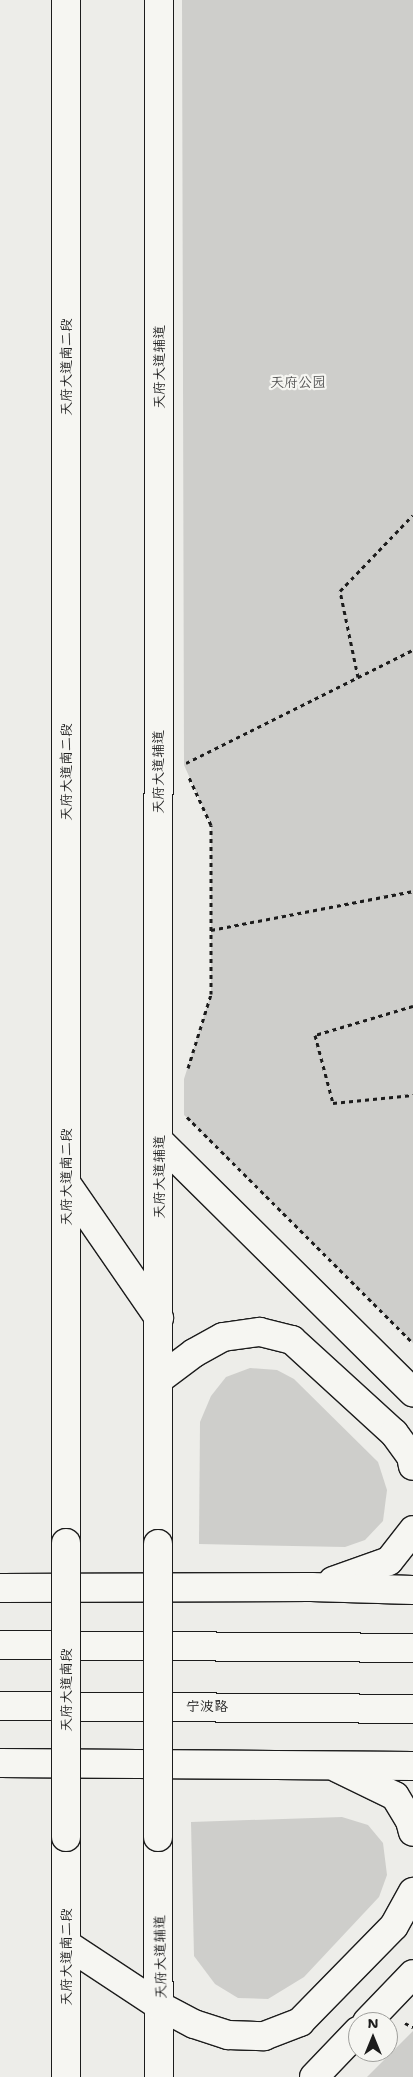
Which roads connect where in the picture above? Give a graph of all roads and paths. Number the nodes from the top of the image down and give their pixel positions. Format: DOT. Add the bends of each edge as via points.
graph roads {
  1 [pos="66,0"];
  2 [pos="159,0"];
  3 [pos="413,515"];
  4 [pos="413,650"];
  5 [pos="358,677"];
  6 [pos="184,755"];
  7 [pos="184,765"];
  8 [pos="413,891"];
  9 [pos="211,930"];
  10 [pos="413,1006"];
  11 [pos="187,1070"];
  12 [pos="413,1095"];
  13 [pos="184,1115"];
  14 [pos="158,1140"];
  15 [pos="66,1183"];
  16 [pos="159,1318"];
  17 [pos="413,1343"];
  18 [pos="158,1380"];
  19 [pos="413,1392"];
  20 [pos="413,1466"];
  21 [pos="413,1530"];
  22 [pos="66,1543"];
  23 [pos="311,1587"];
  24 [pos="0,1588"];
  25 [pos="413,1590"];
  26 [pos="0,1645"];
  27 [pos="413,1648"];
  28 [pos="0,1706"];
  29 [pos="413,1709"];
  30 [pos="0,1763"];
  31 [pos="329,1764"];
  32 [pos="413,1766"];
  33 [pos="413,1832"];
  34 [pos="66,1837"];
  35 [pos="413,1892"];
  36 [pos="66,1944"];
  37 [pos="413,1974"];
  38 [pos="160,2006"];
  39 [pos="377,2012"];
  40 [pos="403,2022"];
  41 [pos="413,2027"];
  42 [pos="348,2041"];
  43 [pos="66,2077"];
  44 [pos="160,2077"];
  45 [pos="314,2077"];
  1 -- 15 [label="main road, 天府大道南二段"];
  2 -- 14 [label="main road, 天府大道辅道"];
  3 -- 5 [label="path" via="340,591"];
  4 -- 5 [label="path"];
  5 -- 7 [label="path"];
  6 -- 7 [label="path"];
  7 -- 9 [label="path" via="212,824"];
  8 -- 9 [label="path"];
  9 -- 11 [label="path" via="211,994"];
  10 -- 12 [label="path" via="315,1035 333,1103"];
  13 -- 17 [label="path"];
  14 -- 16 [label="main road, 天府大道辅道"];
  14 -- 19 [label="main road"];
  15 -- 16 [label="main road"];
  15 -- 22 [label="main road, 天府大道南二段"];
  16 -- 18 [label="main road, 天府大道辅道"];
  18 -- 20 [label="main road" via="194,1353 223,1337 260,1332 292,1340 394,1434 411,1456"];
  18 -- 38 [label="main road, 天府大道辅道, bridge"];
  21 -- 23 [label="main road" via="389,1561 353,1576"];
  22 -- 34 [label="main road, 天府大道南段, bridge"];
  23 -- 24 [label="main road"];
  23 -- 25 [label="main road"];
  26 -- 27 [label="main road"];
  28 -- 29 [label="main road, 宁波路"];
  30 -- 31 [label="main road"];
  31 -- 32 [label="main road"];
  31 -- 33 [label="main road" via="395,1796"];
  34 -- 36 [label="main road, 天府大道南二段"];
  35 -- 38 [label="main road" via="394,1926 300,2022 264,2036 228,2035 194,2024"];
  36 -- 38 [label="main road"];
  36 -- 43 [label="main road, 天府大道南二段"];
  37 -- 39 [label="main road"];
  38 -- 44 [label="main road, 天府大道辅道"];
  40 -- 41 [label="path"];
  42 -- 45 [label="main road"];
}
